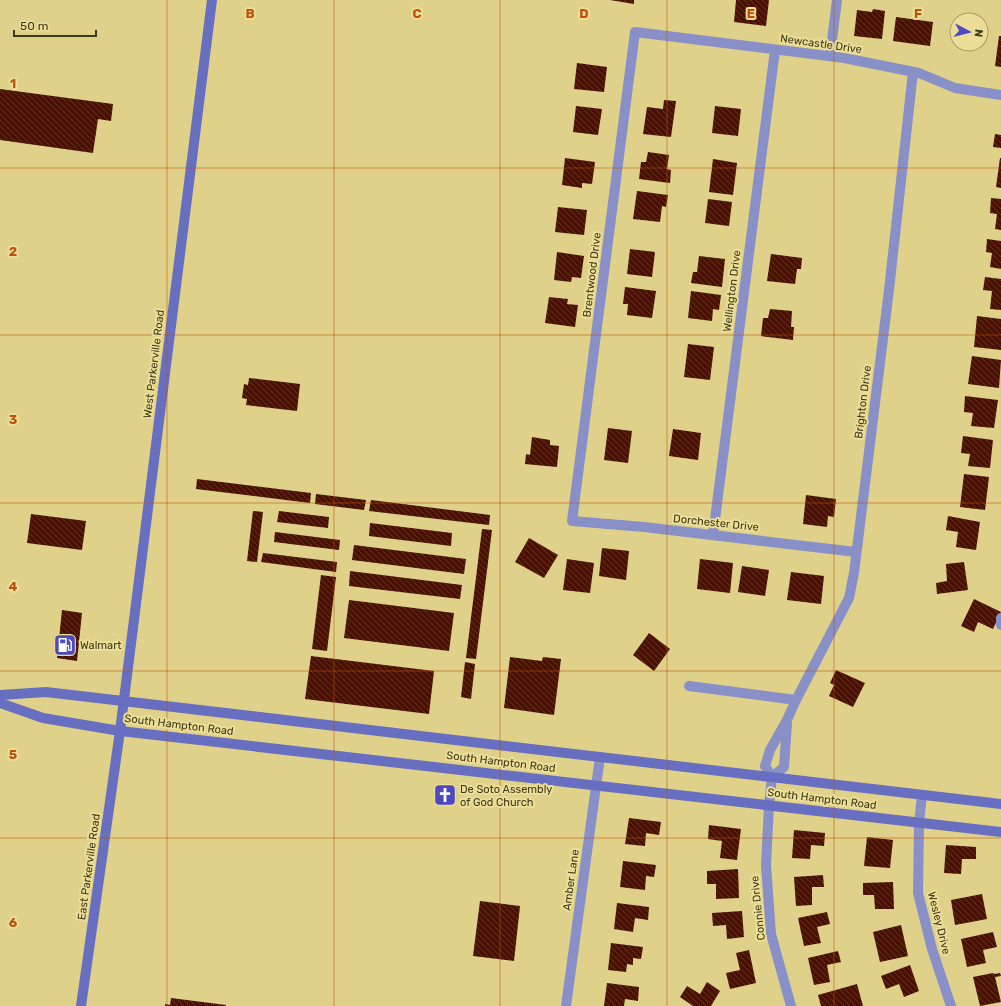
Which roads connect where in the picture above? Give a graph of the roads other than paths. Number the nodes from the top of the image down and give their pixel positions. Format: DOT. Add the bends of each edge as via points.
graph roads {
  1 [pos="212,0"];
  2 [pos="837,0"];
  3 [pos="635,32"];
  4 [pos="774,50"];
  5 [pos="830,56"];
  6 [pos="913,72"];
  7 [pos="1001,95"];
  8 [pos="572,521"];
  9 [pos="714,535"];
  10 [pos="856,552"];
  11 [pos="1001,618"];
  12 [pos="1001,626"];
  13 [pos="689,686"];
  14 [pos="0,695"];
  15 [pos="796,700"];
  16 [pos="124,701"];
  17 [pos="0,703"];
  18 [pos="787,720"];
  19 [pos="120,731"];
  20 [pos="600,757"];
  21 [pos="772,777"];
  22 [pos="596,785"];
  23 [pos="922,795"];
  24 [pos="1001,804"];
  25 [pos="769,805"];
  26 [pos="919,823"];
  27 [pos="1001,832"];
  28 [pos="81,1006"];
  29 [pos="566,1006"];
  30 [pos="791,1006"];
  31 [pos="951,1006"];
  1 -- 16 [label="main road, West Parkerville Road"];
  2 -- 5 [label="street"];
  3 -- 4 [label="street, Newcastle Drive"];
  3 -- 8 [label="street, Brentwood Drive"];
  4 -- 5 [label="street, Newcastle Drive"];
  4 -- 9 [label="street, Wellington Drive"];
  5 -- 6 [label="street, Newcastle Drive"];
  6 -- 7 [label="street, Newcastle Drive" via="955,88"];
  6 -- 10 [label="street, Brighton Drive"];
  8 -- 9 [label="street, Dorchester Drive"];
  9 -- 10 [label="street, Dorchester Drive"];
  10 -- 15 [label="street, Brighton Drive" via="849,598"];
  11 -- 12 [label="street"];
  13 -- 15 [label="street"];
  14 -- 16 [label="main road, South Hampton Road" via="46,692"];
  15 -- 18 [label="street, Brighton Drive"];
  16 -- 19 [label="main road, West Parkerville Road"];
  16 -- 20 [label="main road, South Hampton Road"];
  17 -- 19 [label="main road, South Hampton Road" via="43,718"];
  18 -- 21 [label="street, Brighton Drive" via="784,768"];
  18 -- 21 [label="street, Brighton Drive" via="770,750 765,766"];
  19 -- 22 [label="main road, South Hampton Road"];
  19 -- 28 [label="main road, East Parkerville Road"];
  20 -- 21 [label="main road, South Hampton Road"];
  20 -- 22 [label="street, Amber Lane"];
  21 -- 23 [label="main road, South Hampton Road"];
  21 -- 25 [label="street, Connie Drive"];
  22 -- 25 [label="main road, South Hampton Road"];
  22 -- 29 [label="street, Amber Lane"];
  23 -- 24 [label="main road, South Hampton Road"];
  23 -- 26 [label="street, Wesley Drive"];
  25 -- 26 [label="main road, South Hampton Road"];
  25 -- 30 [label="street, Connie Drive" via="766,866 771,934"];
  26 -- 27 [label="main road, South Hampton Road"];
  26 -- 31 [label="street, Wesley Drive" via="918,893 932,949"];
}
